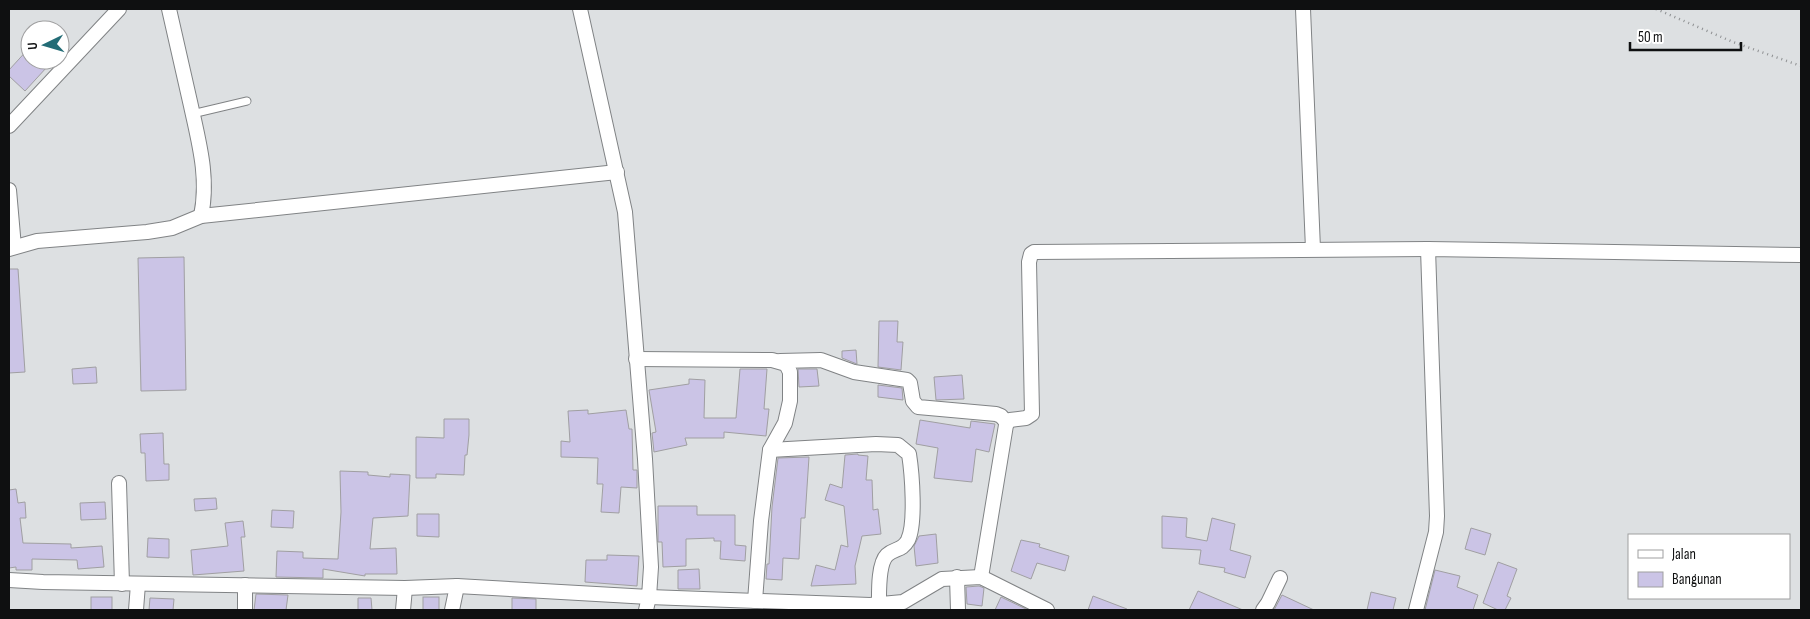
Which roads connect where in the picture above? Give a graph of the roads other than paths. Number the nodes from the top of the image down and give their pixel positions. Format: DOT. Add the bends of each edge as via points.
graph roads {
  1 [pos="118,9"];
  2 [pos="169,9"];
  3 [pos="580,9"];
  4 [pos="1303,9"];
  5 [pos="247,101"];
  6 [pos="192,114"];
  7 [pos="9,126"];
  8 [pos="617,172"];
  9 [pos="9,190"];
  10 [pos="200,216"];
  11 [pos="11,248"];
  12 [pos="1313,249"];
  13 [pos="1428,249"];
  14 [pos="1801,255"];
  15 [pos="636,359"];
  16 [pos="780,361"];
  17 [pos="1007,423"];
  18 [pos="770,450"];
  19 [pos="119,483"];
  20 [pos="957,577"];
  21 [pos="981,577"];
  22 [pos="1280,578"];
  23 [pos="9,580"];
  24 [pos="122,584"];
  25 [pos="138,584"];
  26 [pos="245,585"];
  27 [pos="456,586"];
  28 [pos="404,588"];
  29 [pos="647,604"];
  30 [pos="759,604"];
  31 [pos="873,607"];
  32 [pos="136,610"];
  33 [pos="245,610"];
  34 [pos="403,610"];
  35 [pos="452,610"];
  36 [pos="958,610"];
  37 [pos="1047,610"];
  38 [pos="1263,610"];
  39 [pos="1416,610"];
  1 -- 7 [label="street"];
  2 -- 6 [label="street"];
  3 -- 8 [label="street"];
  4 -- 12 [label="street"];
  5 -- 6 [label="lane"];
  6 -- 10 [label="street" via="204,175"];
  8 -- 10 [label="street"];
  8 -- 15 [label="street" via="625,212"];
  9 -- 11 [label="street"];
  10 -- 11 [label="street" via="181,225 147,232 38,241"];
  12 -- 13 [label="street"];
  12 -- 17 [label="street" via="1034,252 1029,262 1032,414"];
  13 -- 14 [label="street"];
  13 -- 39 [label="street" via="1437,516 1436,532"];
  15 -- 16 [label="street"];
  15 -- 29 [label="street" via="651,567"];
  16 -- 17 [label="street" via="821,360 854,372 907,380 918,407 996,414"];
  16 -- 18 [label="street" via="789,369 790,402 785,423"];
  17 -- 21 [label="street"];
  18 -- 30 [label="street" via="761,521"];
  18 -- 31 [label="street" via="876,444 898,445 909,454 912,528 902,548 888,555 883,562"];
  19 -- 24 [label="street"];
  20 -- 21 [label="street"];
  20 -- 31 [label="street" via="934,582 903,602"];
  20 -- 36 [label="street"];
  21 -- 37 [label="street"];
  22 -- 38 [label="street"];
  23 -- 24 [label="street"];
  24 -- 25 [label="street"];
  25 -- 26 [label="street"];
  25 -- 32 [label="street"];
  26 -- 28 [label="street"];
  26 -- 33 [label="street"];
  27 -- 28 [label="street"];
  27 -- 29 [label="street"];
  27 -- 35 [label="street"];
  28 -- 34 [label="street"];
  29 -- 30 [label="street"];
  30 -- 31 [label="street"];
}
